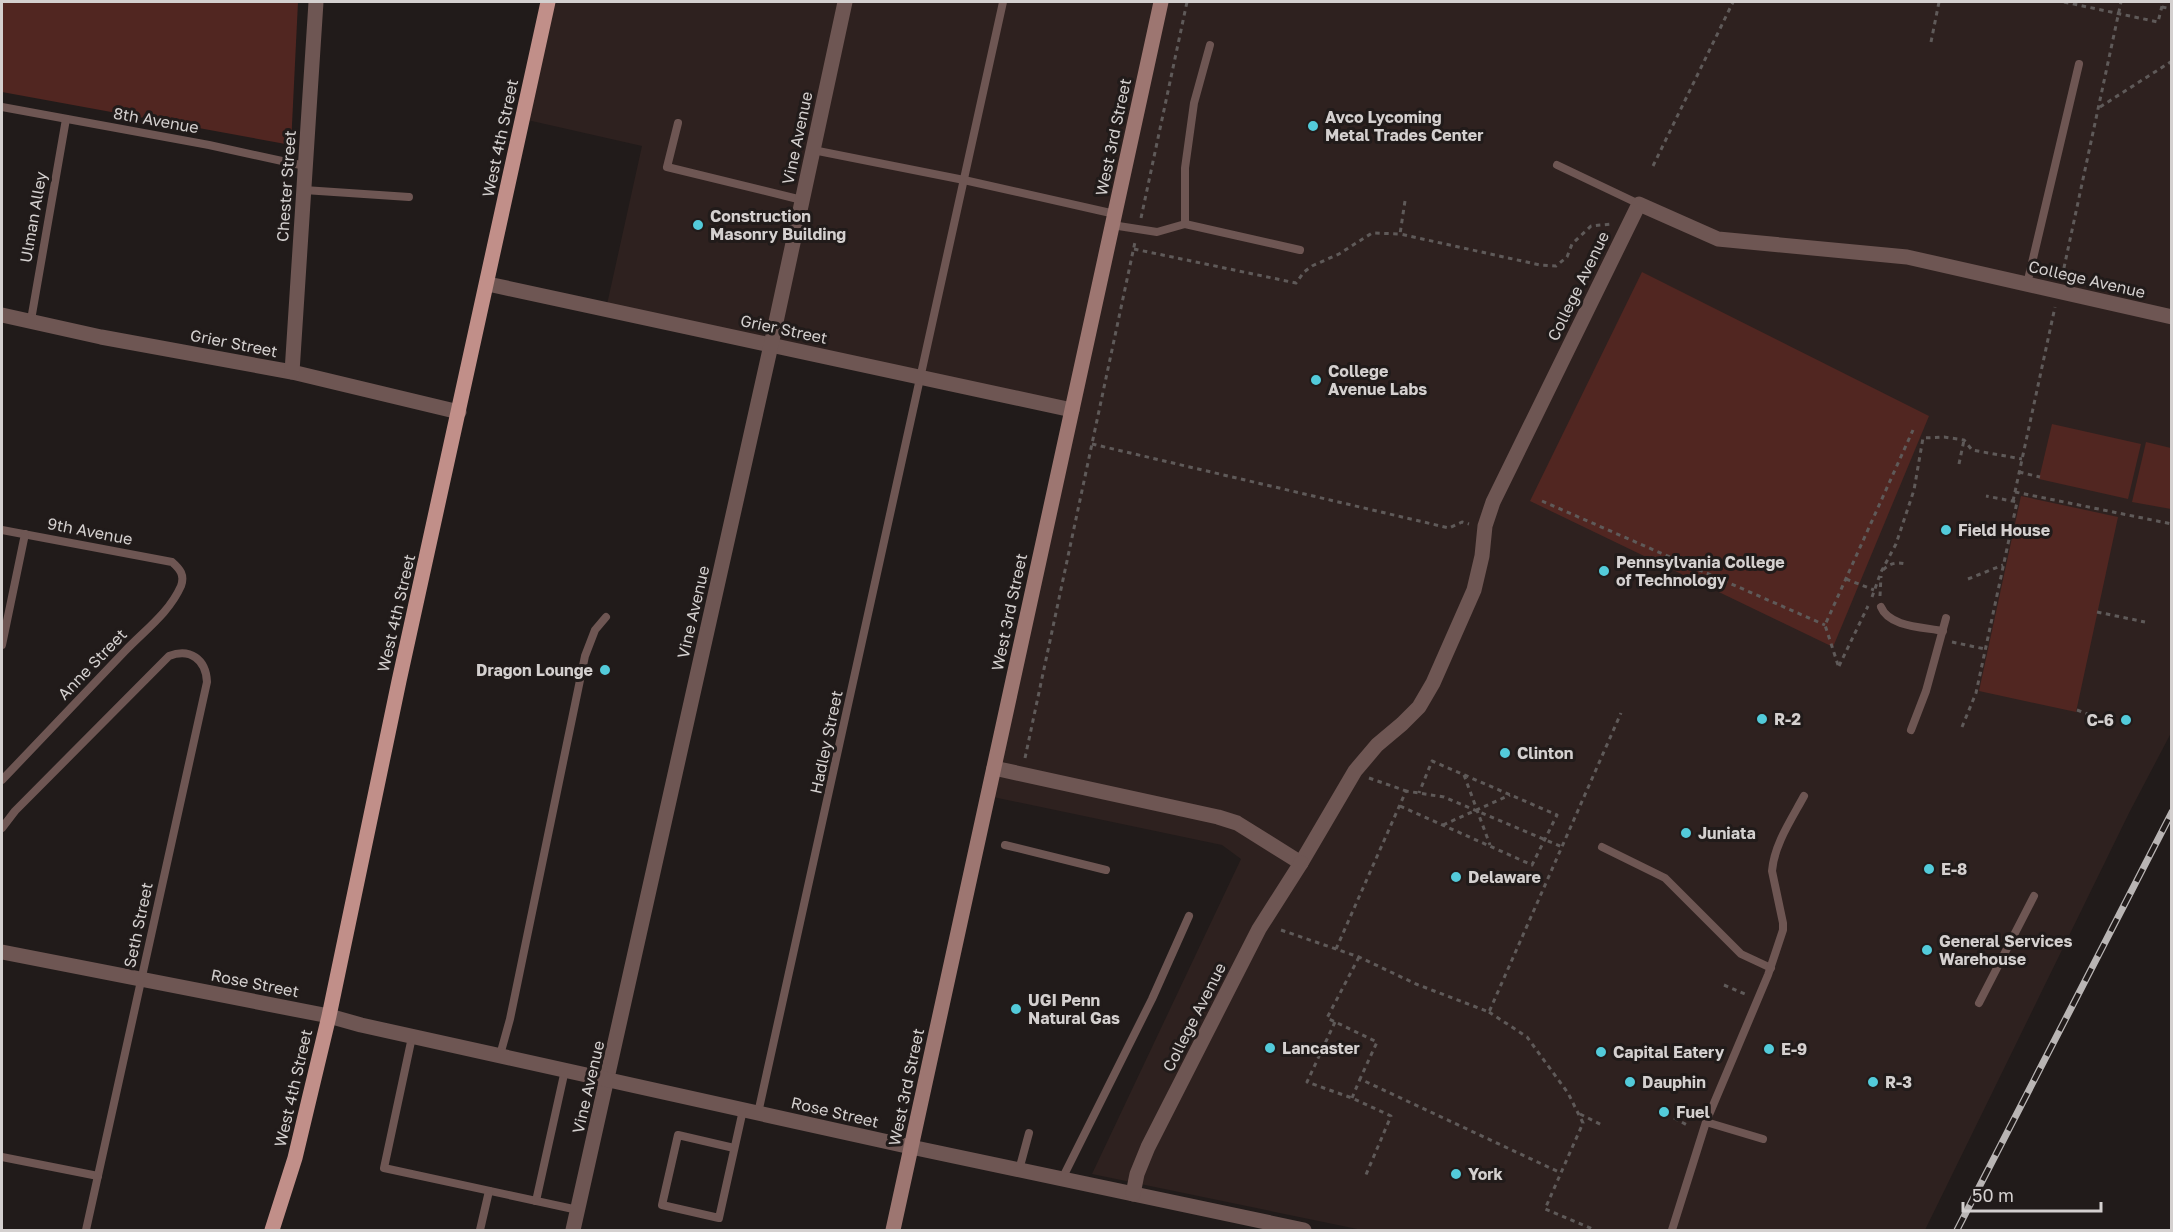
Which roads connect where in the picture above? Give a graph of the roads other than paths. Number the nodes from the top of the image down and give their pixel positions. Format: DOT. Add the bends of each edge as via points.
graph roads {
  1 [pos="316,2"];
  2 [pos="549,2"];
  3 [pos="845,2"];
  4 [pos="1004,2"];
  5 [pos="1161,2"];
  6 [pos="1210,45"];
  7 [pos="2079,64"];
  8 [pos="2,107"];
  9 [pos="66,119"];
  10 [pos="678,123"];
  11 [pos="813,150"];
  12 [pos="1557,165"];
  13 [pos="305,166"];
  14 [pos="963,180"];
  15 [pos="304,190"];
  16 [pos="409,197"];
  17 [pos="802,200"];
  18 [pos="1639,204"];
  19 [pos="1113,219"];
  20 [pos="1185,224"];
  21 [pos="1300,250"];
  22 [pos="488,284"];
  23 [pos="2026,284"];
  24 [pos="2,315"];
  25 [pos="2172,316"];
  26 [pos="31,320"];
  27 [pos="771,345"];
  28 [pos="292,372"];
  29 [pos="921,377"];
  30 [pos="1072,410"];
  31 [pos="459,412"];
  32 [pos="2,530"];
  33 [pos="25,534"];
  34 [pos="172,562"];
  35 [pos="1881,607"];
  36 [pos="606,617"];
  37 [pos="1946,618"];
  38 [pos="1941,635"];
  39 [pos="2,645"];
  40 [pos="1911,730"];
  41 [pos="994,768"];
  42 [pos="2,780"];
  43 [pos="1804,796"];
  44 [pos="2,828"];
  45 [pos="1005,845"];
  46 [pos="1602,847"];
  47 [pos="1301,863"];
  48 [pos="1106,870"];
  49 [pos="2034,896"];
  50 [pos="1190,916"];
  51 [pos="2,952"];
  52 [pos="1771,968"];
  53 [pos="141,980"];
  54 [pos="1979,1003"];
  55 [pos="329,1016"];
  56 [pos="412,1036"];
  57 [pos="500,1055"];
  58 [pos="565,1070"];
  59 [pos="608,1080"];
  60 [pos="743,1110"];
  61 [pos="759,1113"];
  62 [pos="1706,1122"];
  63 [pos="1029,1133"];
  64 [pos="1763,1139"];
  65 [pos="911,1147"];
  66 [pos="734,1148"];
  67 [pos="2,1157"];
  68 [pos="1019,1170"];
  69 [pos="98,1176"];
  70 [pos="1062,1179"];
  71 [pos="489,1191"];
  72 [pos="1133,1194"];
  73 [pos="536,1201"];
  74 [pos="578,1210"];
  75 [pos="86,1230"];
  76 [pos="272,1230"];
  77 [pos="480,1230"];
  78 [pos="573,1230"];
  79 [pos="893,1230"];
  80 [pos="1304,1230"];
  81 [pos="1672,1230"];
  1 -- 13 [label="street, Chester Street"];
  2 -- 22 [label="main road, West 4th Street"];
  3 -- 11 [label="street, Vine Avenue"];
  4 -- 14 [label="lane, Hadley Street"];
  5 -- 19 [label="main road, West 3rd Street"];
  6 -- 20 [label="lane" via="1194,103 1185,168"];
  7 -- 23 [label="lane"];
  8 -- 9 [label="lane, 8th Avenue"];
  9 -- 13 [label="lane, 8th Avenue"];
  9 -- 26 [label="lane, Ulman Alley"];
  10 -- 17 [label="lane" via="667,167"];
  11 -- 14 [label="lane"];
  11 -- 17 [label="street, Vine Avenue"];
  12 -- 18 [label="lane"];
  13 -- 15 [label="street, Chester Street"];
  14 -- 19 [label="lane"];
  14 -- 29 [label="lane, Hadley Street"];
  15 -- 16 [label="lane"];
  15 -- 28 [label="street, Chester Street"];
  17 -- 27 [label="street, Vine Avenue"];
  18 -- 23 [label="street, College Avenue" via="1718,239 1907,258"];
  18 -- 47 [label="street, College Avenue" via="1493,502 1474,590 1433,682 1419,707 1355,771"];
  19 -- 20 [label="lane" via="1138,230 1157,232"];
  19 -- 30 [label="main road, West 3rd Street"];
  20 -- 21 [label="lane"];
  22 -- 27 [label="street, Grier Street"];
  22 -- 31 [label="main road, West 4th Street"];
  23 -- 25 [label="street, College Avenue"];
  24 -- 26 [label="street, Grier Street"];
  26 -- 28 [label="street, Grier Street"];
  27 -- 29 [label="street, Grier Street"];
  27 -- 59 [label="street, Vine Avenue"];
  28 -- 31 [label="street, Grier Street"];
  29 -- 30 [label="street, Grier Street"];
  29 -- 61 [label="lane, Hadley Street"];
  30 -- 41 [label="main road, West 3rd Street"];
  31 -- 55 [label="main road, West 4th Street"];
  32 -- 33 [label="lane, 9th Avenue"];
  33 -- 34 [label="lane, 9th Avenue"];
  33 -- 39 [label="lane"];
  34 -- 42 [label="lane, Anne Street" via="180,568 182,583 164,613"];
  35 -- 38 [label="lane" via="1894,621"];
  36 -- 57 [label="lane" via="595,630 585,656"];
  37 -- 38 [label="lane"];
  38 -- 40 [label="lane"];
  41 -- 47 [label="street" via="1218,817 1237,823"];
  41 -- 65 [label="main road, West 3rd Street"];
  43 -- 52 [label="lane" via="1773,865 1783,930"];
  44 -- 53 [label="lane, Seth Street" via="169,656 179,652 198,659 207,682"];
  45 -- 48 [label="lane"];
  46 -- 52 [label="lane" via="1665,878 1740,954"];
  47 -- 72 [label="street, College Avenue" via="1259,929 1148,1147"];
  49 -- 54 [label="lane"];
  50 -- 70 [label="lane"];
  51 -- 53 [label="street, Rose Street"];
  52 -- 62 [label="lane"];
  53 -- 55 [label="street, Rose Street"];
  53 -- 69 [label="lane, Seth Street"];
  55 -- 56 [label="street, Rose Street"];
  55 -- 76 [label="main road, West 4th Street" via="295,1158"];
  56 -- 57 [label="street, Rose Street"];
  56 -- 71 [label="lane" via="384,1168"];
  57 -- 58 [label="street, Rose Street"];
  58 -- 59 [label="street, Rose Street"];
  58 -- 73 [label="lane"];
  59 -- 60 [label="street, Rose Street"];
  59 -- 74 [label="street, Vine Avenue"];
  60 -- 61 [label="street, Rose Street"];
  60 -- 66 [label="lane"];
  61 -- 65 [label="street, Rose Street"];
  62 -- 64 [label="lane"];
  62 -- 81 [label="lane"];
  63 -- 68 [label="lane"];
  65 -- 68 [label="street, Rose Street"];
  65 -- 79 [label="main road, West 3rd Street"];
  66 -- 66 [label="lane" via="719,1218 662,1205 678,1135"];
  67 -- 69 [label="lane"];
  68 -- 70 [label="street, Rose Street"];
  69 -- 75 [label="lane, Seth Street"];
  70 -- 72 [label="street, Rose Street"];
  71 -- 73 [label="lane"];
  71 -- 77 [label="lane"];
  72 -- 80 [label="street, Rose Street"];
  73 -- 74 [label="lane"];
  74 -- 78 [label="street, Vine Avenue"];
}
